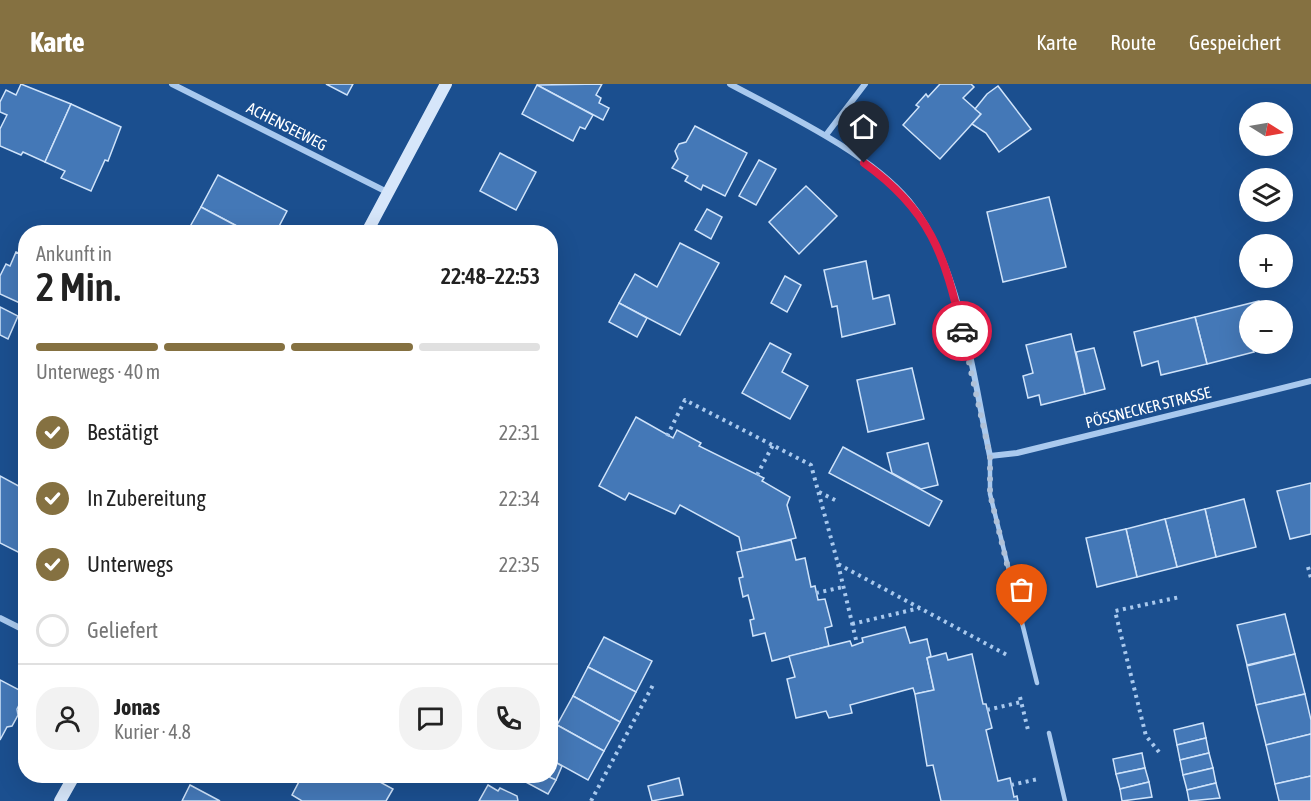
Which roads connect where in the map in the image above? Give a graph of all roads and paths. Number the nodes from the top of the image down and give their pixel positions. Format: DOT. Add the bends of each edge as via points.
graph roads {
  1 [pos="172,84"];
  2 [pos="446,84"];
  3 [pos="730,84"];
  4 [pos="865,84"];
  5 [pos="826,135"];
  6 [pos="389,193"];
  7 [pos="372,225"];
  8 [pos="1311,381"];
  9 [pos="667,436"];
  10 [pos="772,445"];
  11 [pos="990,456"];
  12 [pos="757,475"];
  13 [pos="819,492"];
  14 [pos="837,501"];
  15 [pos="838,564"];
  16 [pos="1308,567"];
  17 [pos="1311,578"];
  18 [pos="843,586"];
  19 [pos="816,593"];
  20 [pos="1180,597"];
  21 [pos="920,608"];
  22 [pos="0,618"];
  23 [pos="852,624"];
  24 [pos="18,627"];
  25 [pos="857,644"];
  26 [pos="1010,656"];
  27 [pos="1037,683"];
  28 [pos="653,685"];
  29 [pos="1021,702"];
  30 [pos="987,710"];
  31 [pos="1049,733"];
  32 [pos="1159,752"];
  33 [pos="1039,778"];
  34 [pos="70,783"];
  35 [pos="1011,785"];
  36 [pos="60,801"];
  37 [pos="591,801"];
  38 [pos="1065,801"];
  1 -- 6 [label="street, ACHENSEEWEG"];
  2 -- 6 [label="main road"];
  3 -- 5 [label="street"];
  4 -- 5 [label="street"];
  5 -- 11 [label="street" via="909,201 934,237 951,280"];
  6 -- 7 [label="main road"];
  8 -- 11 [label="street, PÖSSNECKER STRASSE" via="1017,453"];
  9 -- 10 [label="path" via="685,400"];
  10 -- 12 [label="path"];
  10 -- 13 [label="path" via="811,465"];
  11 -- 27 [label="lane" via="990,494"];
  13 -- 14 [label="path"];
  13 -- 15 [label="path"];
  15 -- 18 [label="path"];
  15 -- 21 [label="path"];
  16 -- 17 [label="path"];
  18 -- 19 [label="path"];
  18 -- 23 [label="path"];
  20 -- 32 [label="path" via="1115,611 1146,736"];
  21 -- 23 [label="path"];
  21 -- 26 [label="path"];
  22 -- 24 [label="street"];
  23 -- 25 [label="path"];
  28 -- 37 [label="path"];
  29 -- 30 [label="path"];
  31 -- 38 [label="lane"];
  33 -- 35 [label="path"];
  34 -- 36 [label="main road"];
}
